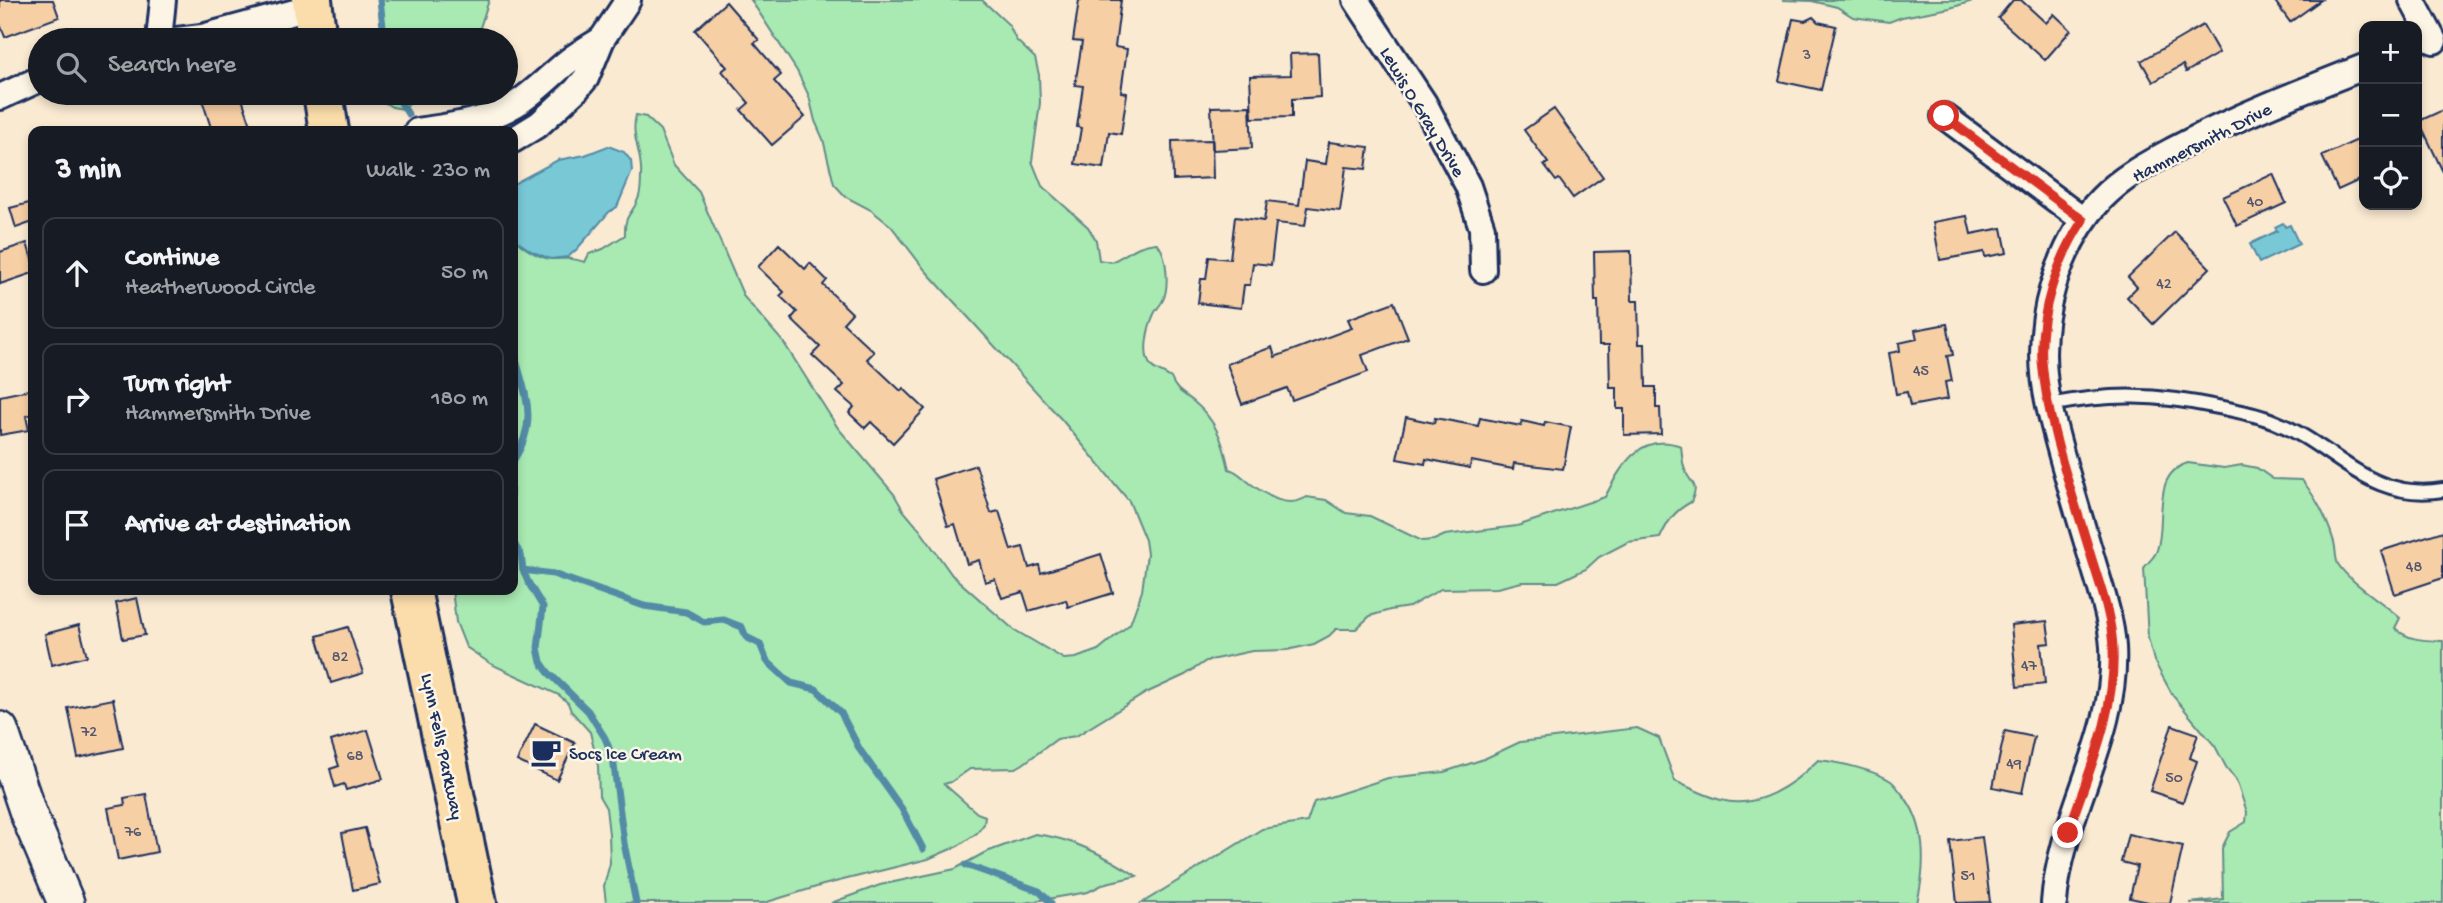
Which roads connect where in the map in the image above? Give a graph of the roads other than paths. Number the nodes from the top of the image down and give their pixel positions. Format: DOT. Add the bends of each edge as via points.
graph roads {
  1 [pos="163,0"];
  2 [pos="628,0"];
  3 [pos="1356,0"];
  4 [pos="2412,0"];
  5 [pos="314,16"];
  6 [pos="160,28"];
  7 [pos="250,28"];
  8 [pos="602,39"];
  9 [pos="2431,42"];
  10 [pos="2359,69"];
  11 [pos="28,84"];
  12 [pos="0,97"];
  13 [pos="518,102"];
  14 [pos="325,105"];
  15 [pos="514,105"];
  16 [pos="1944,116"];
  17 [pos="328,126"];
  18 [pos="444,126"];
  19 [pos="518,137"];
  20 [pos="2083,220"];
  21 [pos="1483,270"];
  22 [pos="2049,405"];
  23 [pos="2443,490"];
  24 [pos="412,595"];
  25 [pos="0,730"];
  26 [pos="66,903"];
  27 [pos="477,903"];
  28 [pos="2054,903"];
  1 -- 6 [label="street"];
  2 -- 8 [label="street"];
  3 -- 21 [label="street, Lewis O Gray Drive" via="1424,103 1468,186 1482,228"];
  4 -- 9 [label="street"];
  5 -- 7 [label="street"];
  8 -- 13 [label="street"];
  8 -- 19 [label="street" via="576,90"];
  10 -- 20 [label="street, Hammersmith Drive" via="2260,109 2147,164 2101,199"];
  11 -- 12 [label="street"];
  14 -- 17 [label="main road"];
  15 -- 18 [label="street"];
  16 -- 20 [label="street"];
  20 -- 22 [label="street, Hammersmith Drive" via="2058,271 2045,316 2042,360"];
  22 -- 23 [label="lane" via="2132,395 2186,400 2276,422 2363,477 2390,488"];
  22 -- 28 [label="street, Hammersmith Drive" via="2103,596 2113,649 2106,722 2068,833"];
  24 -- 27 [label="main road, Lynn Fells Parkway"];
  25 -- 26 [label="street"];
}
